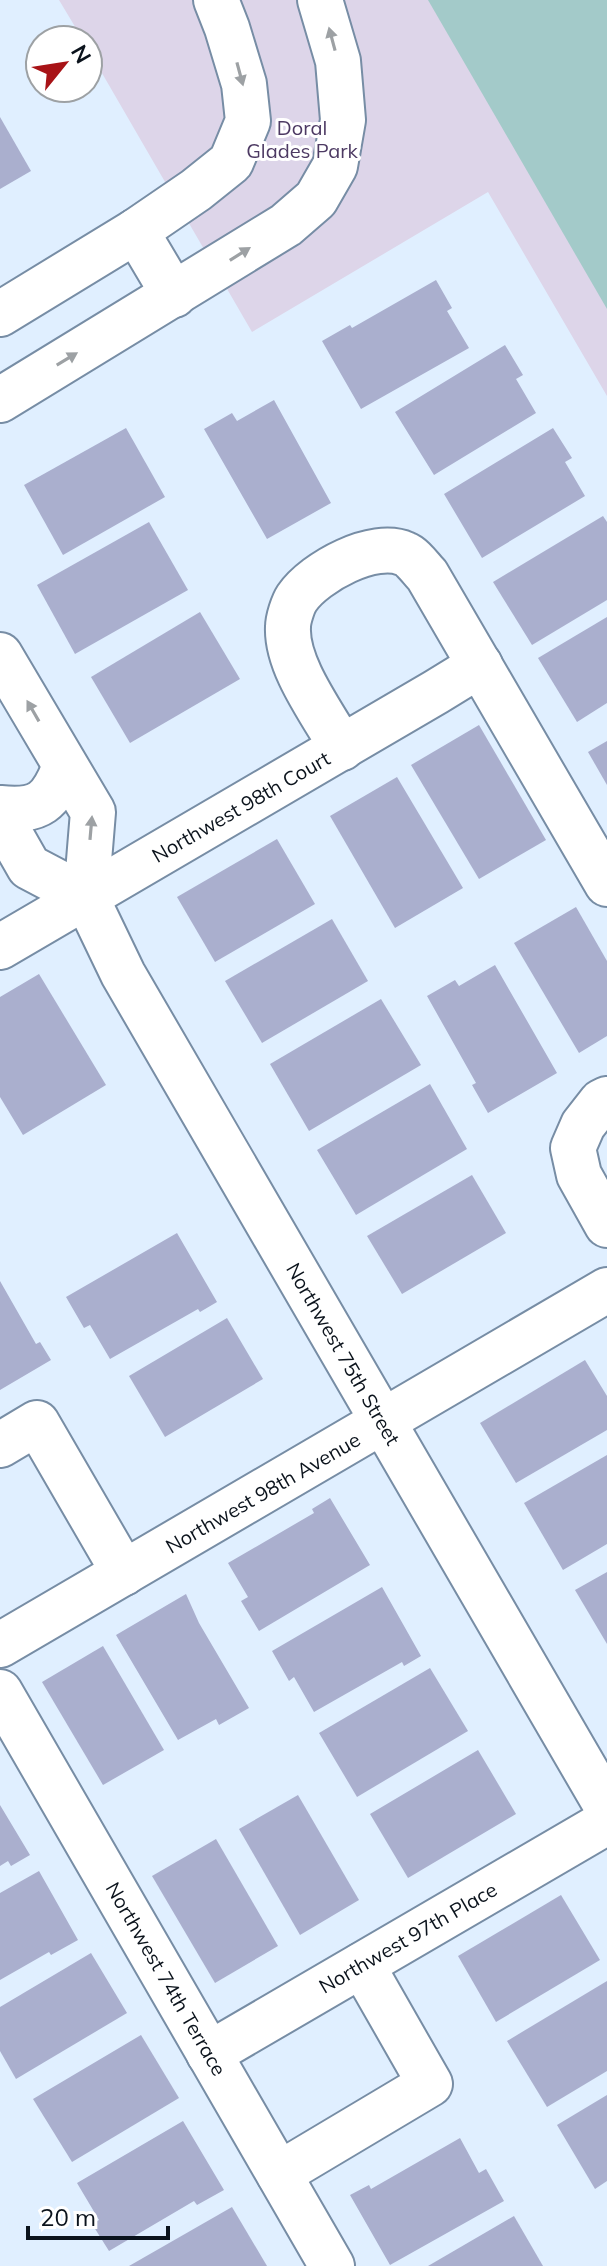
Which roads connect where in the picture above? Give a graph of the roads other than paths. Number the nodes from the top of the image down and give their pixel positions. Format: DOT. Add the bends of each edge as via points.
graph roads {
  1 [pos="216,0"];
  2 [pos="320,0"];
  3 [pos="136,231"];
  4 [pos="174,295"];
  5 [pos="0,314"];
  6 [pos="0,400"];
  7 [pos="0,655"];
  8 [pos="480,665"];
  9 [pos="342,748"];
  10 [pos="65,766"];
  11 [pos="0,808"];
  12 [pos="0,816"];
  13 [pos="607,884"];
  14 [pos="86,897"];
  15 [pos="0,947"];
  16 [pos="607,1099"];
  17 [pos="607,1225"];
  18 [pos="607,1290"];
  19 [pos="383,1422"];
  20 [pos="0,1445"];
  21 [pos="124,1573"];
  22 [pos="0,1645"];
  23 [pos="0,1692"];
  24 [pos="607,1807"];
  25 [pos="607,1822"];
  26 [pos="362,1965"];
  27 [pos="209,2054"];
  28 [pos="279,2174"];
  29 [pos="332,2266"];
  1 -- 3 [label="street, one-way" via="244,84 248,121 231,162"];
  4 -- 2 [label="street, one-way" via="286,225 316,199 335,166 343,120 338,61"];
  3 -- 4 [label="street"];
  3 -- 5 [label="street"];
  6 -- 4 [label="street, one-way"];
  10 -- 7 [label="street, one-way"];
  8 -- 9 [label="street, Northwest 98th Court"];
  8 -- 9 [label="street" via="427,575 406,554 357,555 321,575 296,598 288,625 292,660"];
  8 -- 13 [label="street"];
  9 -- 14 [label="street, Northwest 98th Court"];
  10 -- 11 [label="street" via="56,790 43,802 22,810"];
  14 -- 10 [label="street, one-way" via="93,812"];
  12 -- 14 [label="street" via="29,867"];
  14 -- 15 [label="street, Northwest 98th Court"];
  14 -- 19 [label="street, Northwest 75th Street" via="123,974"];
  16 -- 17 [label="street" via="583,1125 573,1148 579,1175"];
  18 -- 19 [label="street, Northwest 98th Avenue"];
  19 -- 21 [label="street, Northwest 98th Avenue"];
  19 -- 24 [label="street, Northwest 75th Street"];
  20 -- 21 [label="street" via="37,1423"];
  21 -- 22 [label="street, Northwest 98th Avenue"];
  23 -- 27 [label="street, Northwest 74th Terrace"];
  25 -- 26 [label="street, Northwest 97th Place"];
  26 -- 27 [label="street, Northwest 97th Place"];
  26 -- 28 [label="street" via="430,2084"];
  27 -- 28 [label="street, Northwest 74th Terrace"];
  28 -- 29 [label="street, Northwest 74th Terrace"];
}
